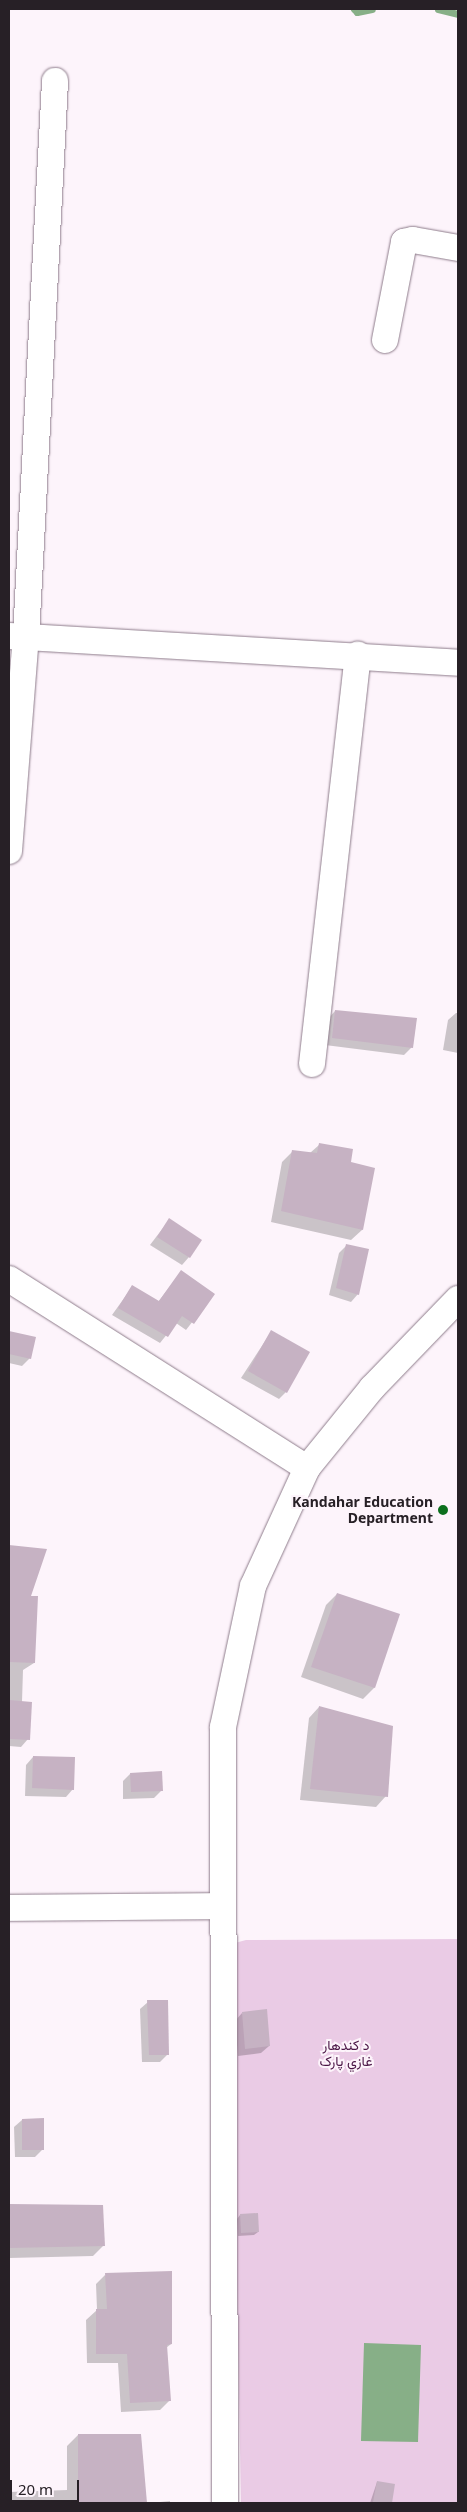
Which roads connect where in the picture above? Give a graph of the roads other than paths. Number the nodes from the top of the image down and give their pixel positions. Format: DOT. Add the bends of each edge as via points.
graph roads {
  1 [pos="56,81"];
  2 [pos="458,248"];
  3 [pos="385,340"];
  4 [pos="17,637"];
  5 [pos="358,655"];
  6 [pos="458,663"];
  7 [pos="9,851"];
  8 [pos="312,1064"];
  9 [pos="9,1279"];
  10 [pos="458,1299"];
  11 [pos="307,1468"];
  12 [pos="221,1906"];
  13 [pos="9,1908"];
  14 [pos="225,2503"];
  1 -- 4 [label="street"];
  2 -- 3 [label="street" via="452,250 413,240 404,242"];
  4 -- 5 [label="street"];
  4 -- 7 [label="street"];
  5 -- 6 [label="street"];
  5 -- 8 [label="street"];
  9 -- 11 [label="street"];
  10 -- 11 [label="street" via="372,1388"];
  11 -- 12 [label="street" via="253,1586 223,1727"];
  12 -- 13 [label="street"];
  12 -- 14 [label="street"];
}
